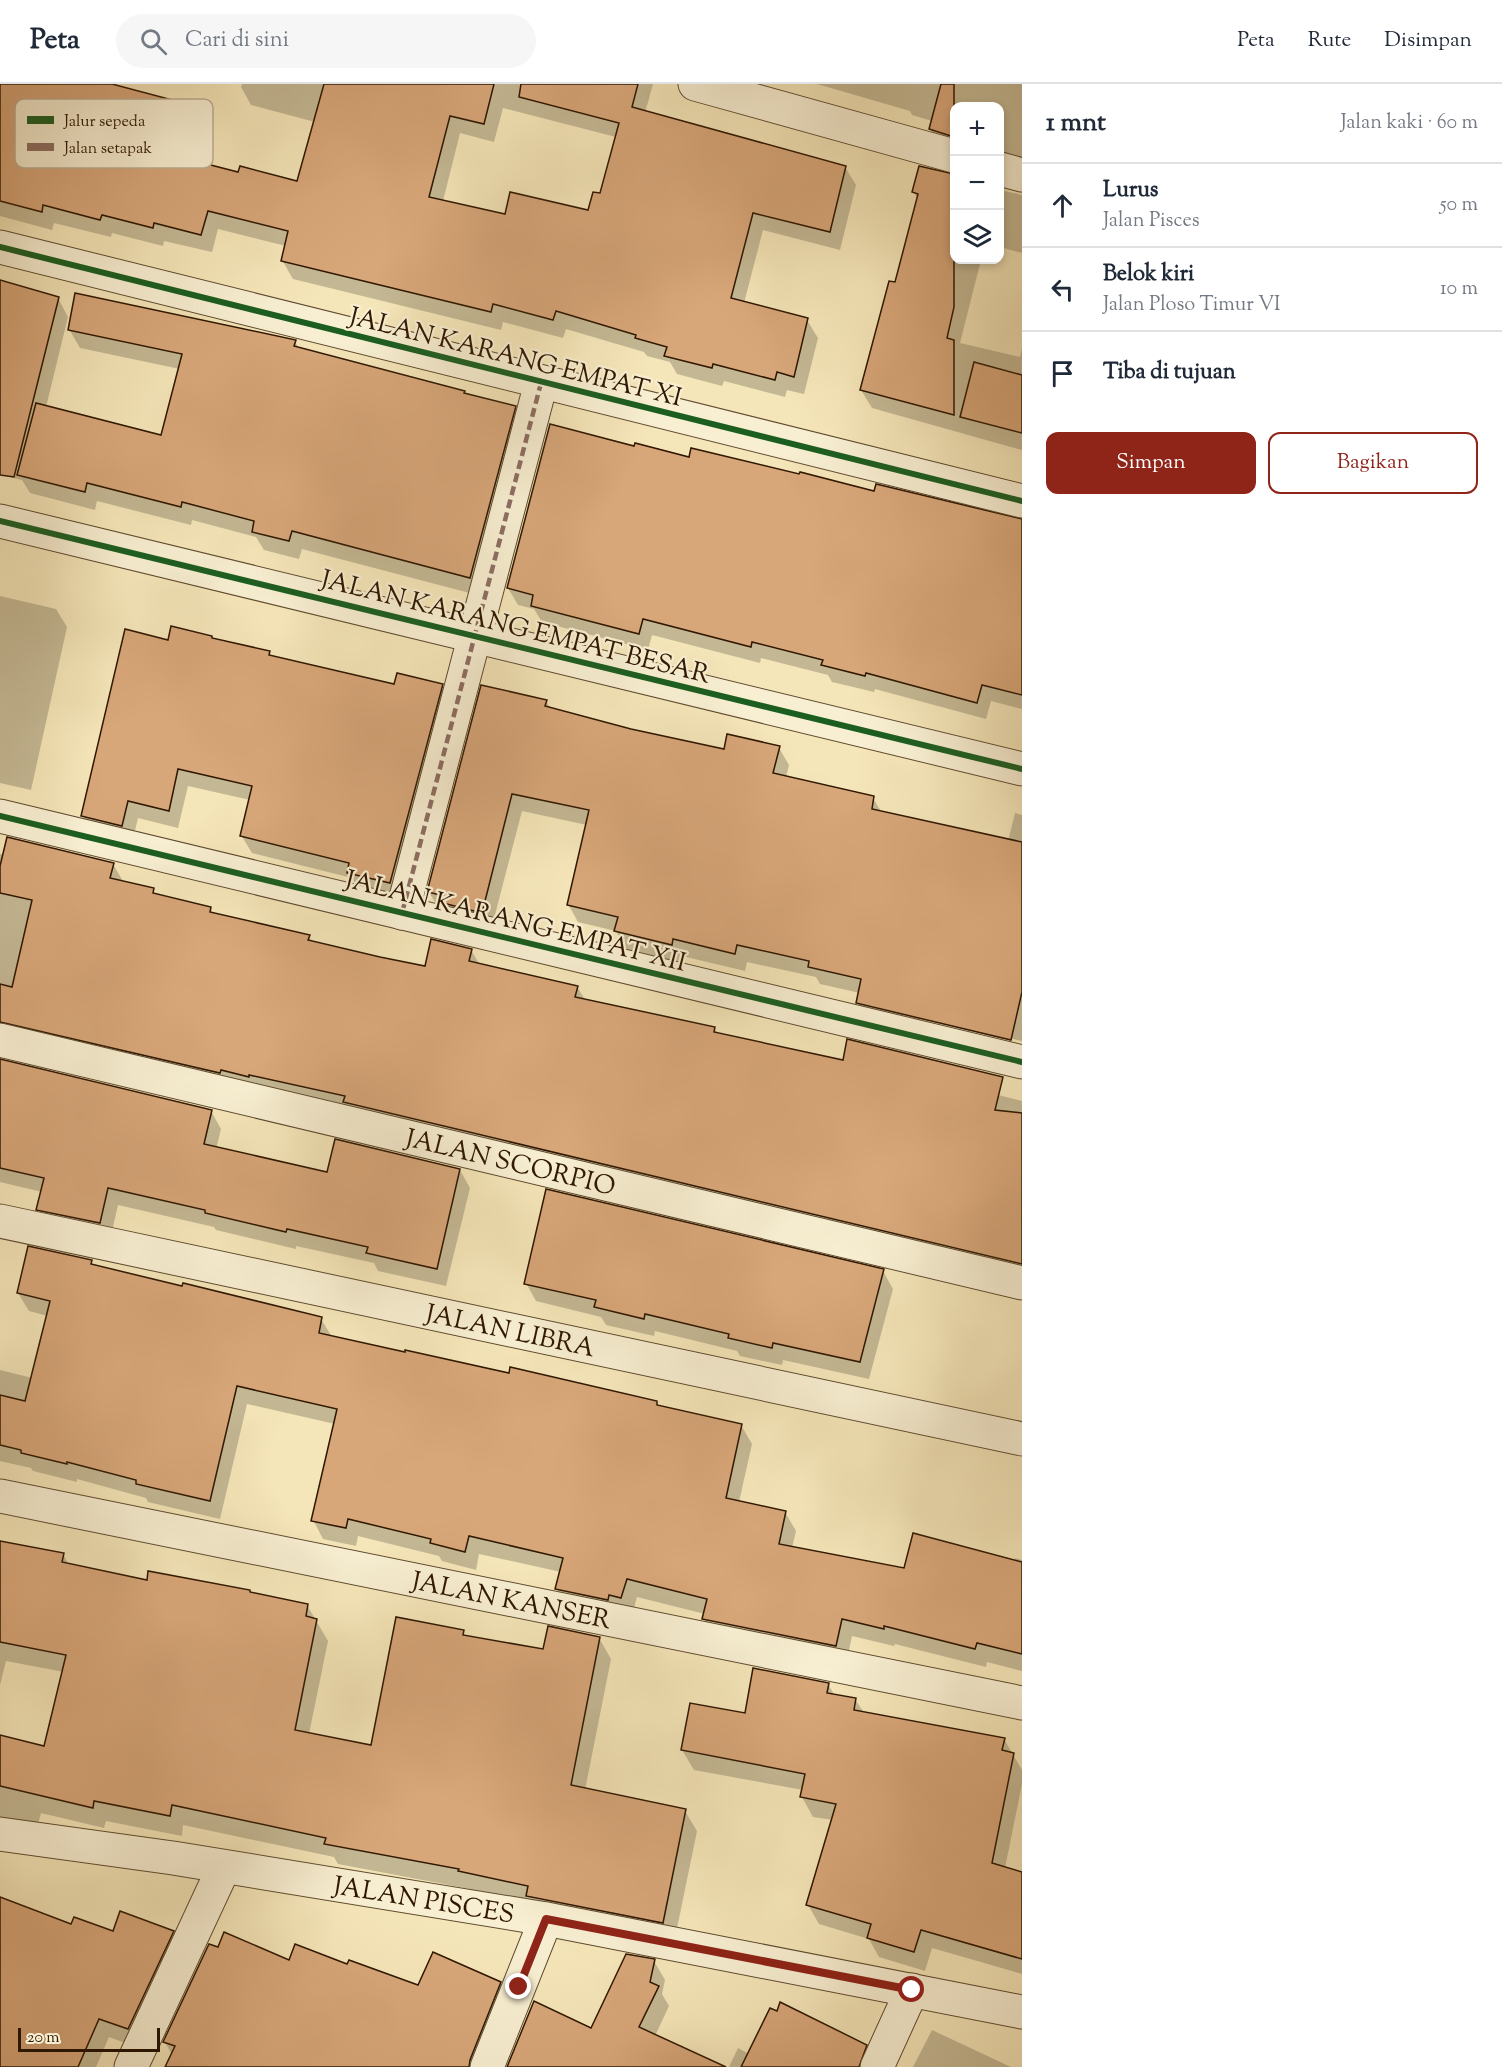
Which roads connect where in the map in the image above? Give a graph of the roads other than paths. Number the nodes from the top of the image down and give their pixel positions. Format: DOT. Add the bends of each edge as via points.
graph roads {
  1 [pos="695,84"];
  2 [pos="950,155"];
  3 [pos="1004,170"];
  4 [pos="1022,175"];
  5 [pos="0,247"];
  6 [pos="542,383"];
  7 [pos="1022,501"];
  8 [pos="0,520"];
  9 [pos="473,636"];
  10 [pos="1022,770"];
  11 [pos="0,816"];
  12 [pos="402,913"];
  13 [pos="0,1040"];
  14 [pos="1022,1062"];
  15 [pos="0,1221"];
  16 [pos="1022,1283"];
  17 [pos="1022,1439"];
  18 [pos="0,1496"];
  19 [pos="1022,1703"];
  20 [pos="0,1834"];
  21 [pos="224,1866"];
  22 [pos="546,1919"];
  23 [pos="912,1990"];
  24 [pos="1022,2012"];
  25 [pos="131,2067"];
  26 [pos="487,2067"];
  27 [pos="877,2067"];
  1 -- 2 [label="street"];
  3 -- 4 [label="street"];
  5 -- 6 [label="street, JALAN KARANG EMPAT XI"];
  6 -- 7 [label="street, JALAN KARANG EMPAT XI"];
  6 -- 9 [label="street"];
  8 -- 9 [label="street, JALAN KARANG EMPAT BESAR"];
  9 -- 10 [label="street, JALAN KARANG EMPAT BESAR"];
  9 -- 12 [label="street"];
  11 -- 12 [label="street, JALAN KARANG EMPAT XII"];
  12 -- 14 [label="street, JALAN KARANG EMPAT XII"];
  13 -- 16 [label="street, JALAN SCORPIO"];
  15 -- 17 [label="street, JALAN LIBRA"];
  18 -- 19 [label="street, JALAN KANSER"];
  20 -- 21 [label="street, JALAN PISCES"];
  21 -- 22 [label="street, JALAN PISCES"];
  21 -- 25 [label="street"];
  22 -- 23 [label="street, JALAN PISCES"];
  22 -- 26 [label="street"];
  23 -- 24 [label="street, JALAN PISCES"];
  23 -- 27 [label="street"];
}
